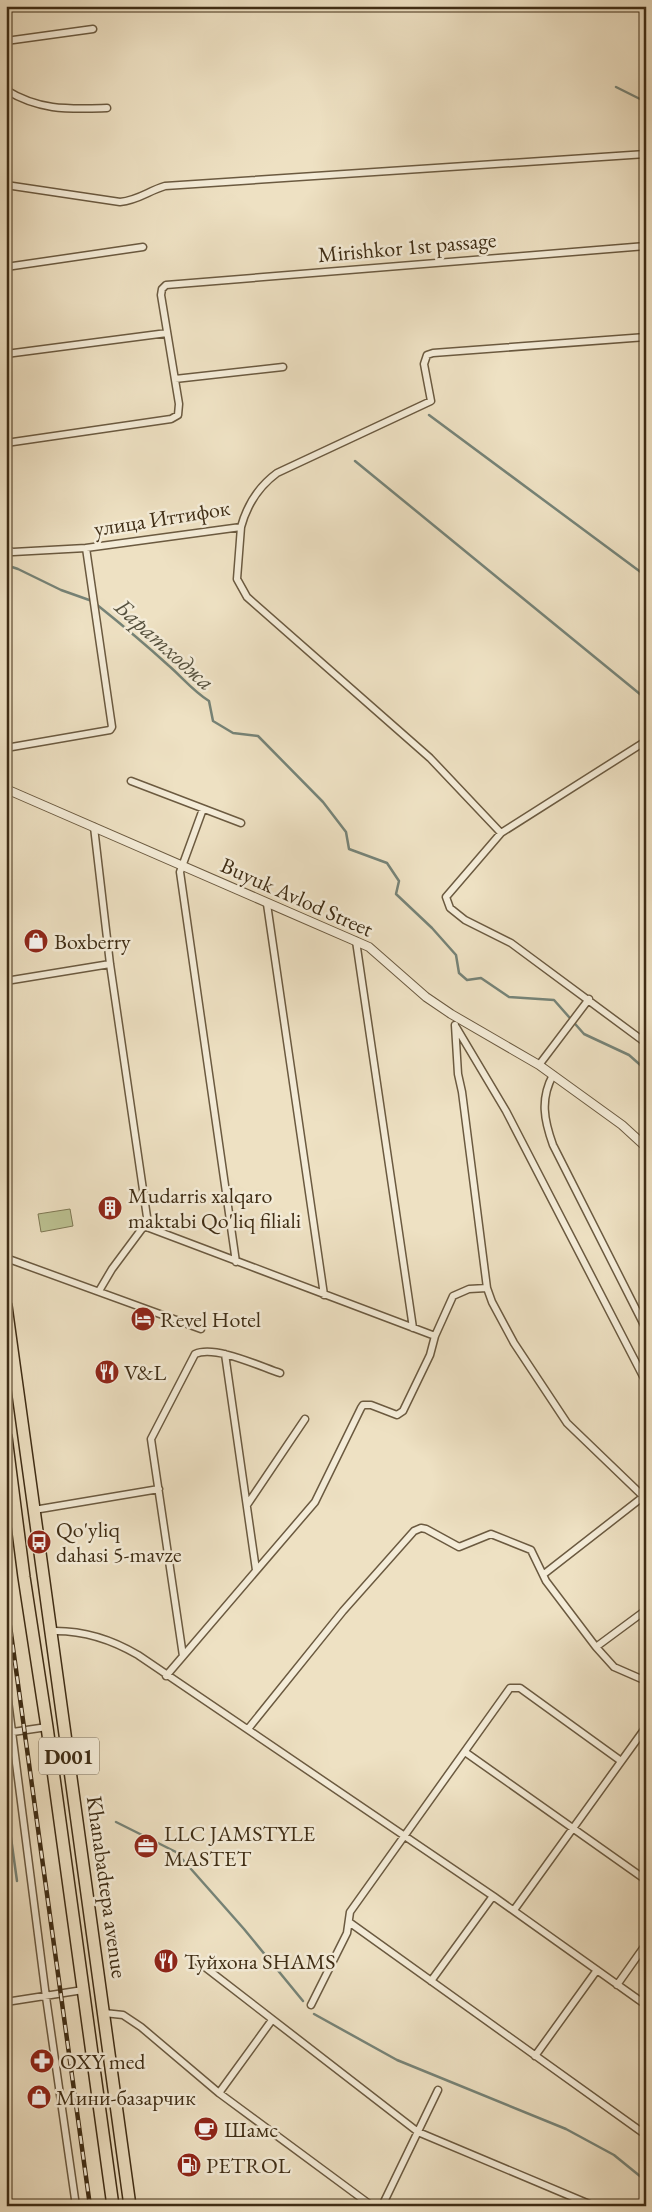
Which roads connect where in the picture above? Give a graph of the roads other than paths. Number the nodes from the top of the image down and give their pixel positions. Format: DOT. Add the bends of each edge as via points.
graph roads {
  1 [pos="93,29"];
  2 [pos="6,41"];
  3 [pos="6,90"];
  4 [pos="107,108"];
  5 [pos="646,154"];
  6 [pos="6,185"];
  7 [pos="646,246"];
  8 [pos="143,247"];
  9 [pos="6,267"];
  10 [pos="167,333"];
  11 [pos="646,337"];
  12 [pos="6,354"];
  13 [pos="283,367"];
  14 [pos="175,379"];
  15 [pos="6,443"];
  16 [pos="241,527"];
  17 [pos="86,548"];
  18 [pos="6,550"];
  19 [pos="646,741"];
  20 [pos="6,748"];
  21 [pos="131,781"];
  22 [pos="6,790"];
  23 [pos="203,808"];
  24 [pos="241,824"];
  25 [pos="94,827"];
  26 [pos="501,833"];
  27 [pos="182,864"];
  28 [pos="268,904"];
  29 [pos="356,941"];
  30 [pos="110,964"];
  31 [pos="6,981"];
  32 [pos="589,1000"];
  33 [pos="451,1014"];
  34 [pos="455,1025"];
  35 [pos="646,1043"];
  36 [pos="539,1065"];
  37 [pos="553,1075"];
  38 [pos="646,1147"];
  39 [pos="144,1226"];
  40 [pos="6,1258"];
  41 [pos="236,1262"];
  42 [pos="487,1288"];
  43 [pos="100,1292"];
  44 [pos="324,1295"];
  45 [pos="6,1306"];
  46 [pos="413,1328"];
  47 [pos="201,1329"];
  48 [pos="646,1329"];
  49 [pos="435,1336"];
  50 [pos="226,1354"];
  51 [pos="280,1373"];
  52 [pos="646,1382"];
  53 [pos="305,1420"];
  54 [pos="6,1437"];
  55 [pos="159,1489"];
  56 [pos="645,1498"];
  57 [pos="247,1505"];
  58 [pos="34,1510"];
  59 [pos="256,1570"];
  60 [pos="544,1574"];
  61 [pos="646,1610"];
  62 [pos="51,1631"];
  63 [pos="596,1648"];
  64 [pos="183,1656"];
  65 [pos="166,1676"];
  66 [pos="646,1681"];
  67 [pos="6,1685"];
  68 [pos="47,1727"];
  69 [pos="646,1727"];
  70 [pos="248,1729"];
  71 [pos="9,1732"];
  72 [pos="465,1752"];
  73 [pos="621,1761"];
  74 [pos="573,1827"];
  75 [pos="405,1835"];
  76 [pos="646,1880"];
  77 [pos="493,1896"];
  78 [pos="514,1910"];
  79 [pos="91,1918"];
  80 [pos="73,1921"];
  81 [pos="349,1922"];
  82 [pos="646,1944"];
  83 [pos="197,1961"];
  84 [pos="596,1970"];
  85 [pos="431,1981"];
  86 [pos="618,1985"];
  87 [pos="83,1990"];
  88 [pos="46,1997"];
  89 [pos="6,2002"];
  90 [pos="312,2005"];
  91 [pos="646,2005"];
  92 [pos="104,2013"];
  93 [pos="272,2020"];
  94 [pos="535,2056"];
  95 [pos="438,2090"];
  96 [pos="219,2093"];
  97 [pos="418,2132"];
  98 [pos="645,2133"];
  99 [pos="76,2206"];
  100 [pos="113,2206"];
  101 [pos="130,2206"];
  102 [pos="372,2206"];
  103 [pos="382,2206"];
  104 [pos="594,2206"];
  1 -- 2 [label="street"];
  3 -- 4 [label="street" via="47,107"];
  5 -- 6 [label="street" via="165,186 135,200 120,202"];
  7 -- 10 [label="street, Mirishkor 1st passage" via="171,284 162,289 161,295"];
  8 -- 9 [label="street"];
  10 -- 12 [label="street"];
  10 -- 14 [label="street"];
  11 -- 16 [label="street, улица Иттифок" via="427,355 424,364 431,401 276,473 263,484 245,512"];
  13 -- 14 [label="street"];
  14 -- 15 [label="street" via="180,410 175,417"];
  16 -- 17 [label="street, улица Иттифок"];
  16 -- 26 [label="street" via="237,579 247,597 430,758"];
  17 -- 18 [label="street, улица Иттифок"];
  17 -- 20 [label="street" via="112,724 110,730"];
  19 -- 26 [label="street"];
  21 -- 23 [label="street"];
  22 -- 25 [label="street, Buyuk Avlod Street"];
  23 -- 24 [label="street"];
  23 -- 27 [label="street"];
  25 -- 27 [label="street, Buyuk Avlod Street"];
  25 -- 30 [label="street"];
  26 -- 32 [label="street" via="449,892 447,903 465,920 511,943"];
  27 -- 28 [label="street, Buyuk Avlod Street"];
  27 -- 41 [label="street" via="180,872"];
  28 -- 29 [label="street, Buyuk Avlod Street"];
  28 -- 44 [label="street"];
  29 -- 33 [label="street, Buyuk Avlod Street" via="369,946 426,997"];
  29 -- 46 [label="street"];
  30 -- 31 [label="street"];
  30 -- 39 [label="street" via="147,1217"];
  32 -- 35 [label="street"];
  32 -- 36 [label="street"];
  33 -- 34 [label="street"];
  33 -- 36 [label="street, Buyuk Avlod Street"];
  34 -- 42 [label="street" via="458,1074"];
  34 -- 52 [label="street" via="506,1111"];
  36 -- 37 [label="street, Buyuk Avlod Street"];
  37 -- 38 [label="street, Buyuk Avlod Street" via="622,1124"];
  37 -- 48 [label="street" via="544,1104 551,1138"];
  39 -- 41 [label="street"];
  39 -- 43 [label="street" via="112,1269"];
  40 -- 43 [label="street"];
  41 -- 44 [label="street"];
  42 -- 49 [label="street" via="463,1290 453,1296"];
  42 -- 56 [label="street" via="514,1343 567,1423"];
  43 -- 47 [label="street"];
  44 -- 46 [label="street"];
  45 -- 58 [label="highway, Khanabadtepa avenue / D001"];
  46 -- 49 [label="street"];
  49 -- 59 [label="street" via="430,1355 403,1411 397,1415 363,1405 315,1502"];
  50 -- 51 [label="street"];
  50 -- 55 [label="street" via="195,1354 151,1439"];
  50 -- 57 [label="street"];
  53 -- 57 [label="street"];
  54 -- 68 [label="highway, Khanabadtepa avenue / D001"];
  55 -- 58 [label="street"];
  55 -- 64 [label="street"];
  56 -- 60 [label="street"];
  57 -- 59 [label="street"];
  58 -- 62 [label="highway, Khanabadtepa avenue / D001"];
  59 -- 64 [label="street"];
  60 -- 63 [label="street" via="546,1582"];
  60 -- 70 [label="street" via="531,1550 491,1534 458,1547 426,1529 414,1531 343,1611"];
  61 -- 63 [label="street"];
  62 -- 65 [label="street" via="68,1631 116,1643"];
  62 -- 79 [label="highway, Khanabadtepa avenue / D001"];
  63 -- 66 [label="street" via="614,1667"];
  64 -- 65 [label="street"];
  65 -- 70 [label="street"];
  67 -- 71 [label="street"];
  68 -- 71 [label="street"];
  68 -- 80 [label="highway, Khanabadtepa avenue / D001"];
  69 -- 73 [label="street"];
  70 -- 75 [label="street"];
  71 -- 88 [label="street"];
  72 -- 73 [label="street" via="510,1688 516,1687"];
  72 -- 74 [label="street"];
  72 -- 75 [label="street"];
  73 -- 74 [label="street"];
  74 -- 76 [label="street"];
  74 -- 78 [label="street"];
  75 -- 77 [label="street"];
  75 -- 81 [label="street" via="350,1912"];
  77 -- 78 [label="street"];
  77 -- 85 [label="street"];
  78 -- 84 [label="street"];
  79 -- 80 [label="highway"];
  79 -- 92 [label="highway, Khanabadtepa avenue / D001"];
  80 -- 87 [label="highway, Khanabadtepa avenue / D001"];
  81 -- 85 [label="street"];
  81 -- 90 [label="street" via="347,1933"];
  82 -- 86 [label="street"];
  83 -- 93 [label="street"];
  84 -- 86 [label="street"];
  84 -- 94 [label="street"];
  85 -- 94 [label="street"];
  86 -- 91 [label="street"];
  87 -- 88 [label="street"];
  87 -- 100 [label="highway, Khanabadtepa avenue / D001"];
  88 -- 89 [label="street"];
  88 -- 99 [label="street"];
  92 -- 96 [label="street" via="128,2017"];
  92 -- 101 [label="highway, Khanabadtepa avenue / D001"];
  93 -- 96 [label="street"];
  93 -- 97 [label="street"];
  94 -- 98 [label="street"];
  95 -- 97 [label="street"];
  96 -- 102 [label="street"];
  97 -- 103 [label="street"];
  97 -- 104 [label="street"];
}
